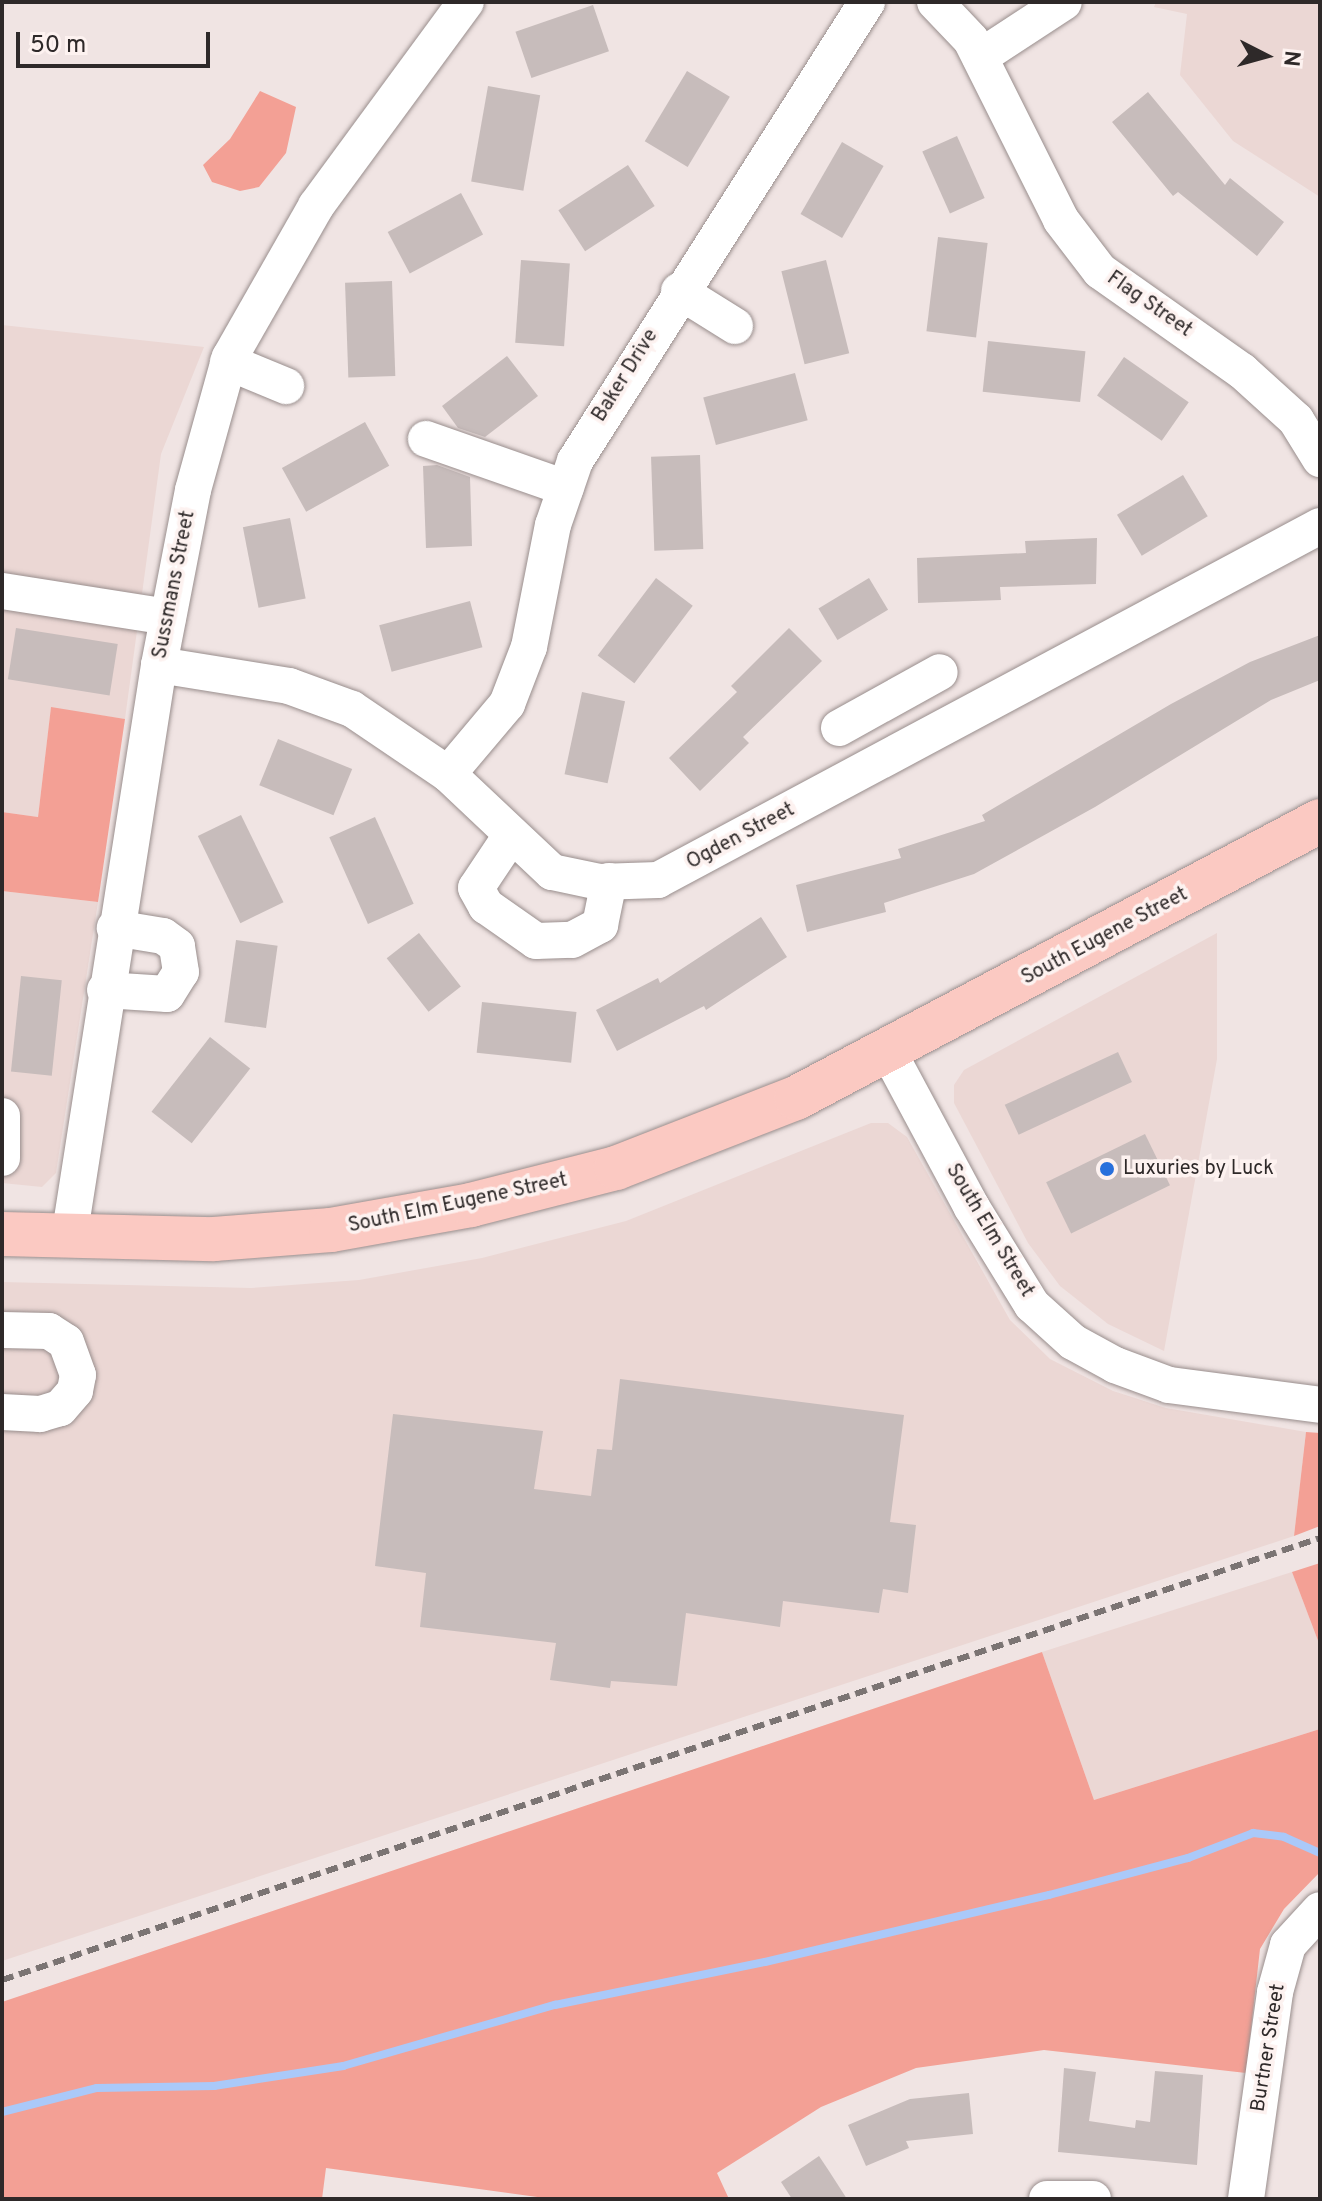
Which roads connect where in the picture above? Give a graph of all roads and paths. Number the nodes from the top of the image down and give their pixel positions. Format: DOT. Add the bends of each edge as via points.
graph roads {
  1 [pos="466,2"];
  2 [pos="867,2"];
  3 [pos="935,2"];
  4 [pos="1064,2"];
  5 [pos="980,57"];
  6 [pos="679,291"];
  7 [pos="735,326"];
  8 [pos="228,362"];
  9 [pos="286,386"];
  10 [pos="426,439"];
  11 [pos="1320,459"];
  12 [pos="566,488"];
  13 [pos="1320,526"];
  14 [pos="2,591"];
  15 [pos="168,617"];
  16 [pos="159,665"];
  17 [pos="940,672"];
  18 [pos="903,693"];
  19 [pos="839,728"];
  20 [pos="928,735"];
  21 [pos="448,774"];
  22 [pos="1320,821"];
  23 [pos="510,837"];
  24 [pos="609,881"];
  25 [pos="115,928"];
  26 [pos="105,990"];
  27 [pos="888,1051"];
  28 [pos="2,1116"];
  29 [pos="2,1158"];
  30 [pos="2,1234"];
  31 [pos="69,1238"];
  32 [pos="2,1330"];
  33 [pos="1320,1405"];
  34 [pos="2,1412"];
  35 [pos="1320,1910"];
  36 [pos="1047,2199"];
  37 [pos="1093,2199"];
  38 [pos="1246,2199"];
  1 -- 8 [label="street, Sussmans Street" via="316,206"];
  2 -- 6 [label="street, Baker Drive"];
  3 -- 5 [label="street, Flag Street"];
  4 -- 5 [label="street"];
  5 -- 11 [label="street, Flag Street" via="1061,220 1100,271 1242,371 1296,420"];
  6 -- 7 [label="street"];
  6 -- 12 [label="street, Baker Drive" via="575,461"];
  8 -- 9 [label="street"];
  8 -- 15 [label="street, Sussmans Street" via="193,490"];
  10 -- 12 [label="street"];
  12 -- 21 [label="street, Baker Drive" via="553,525 529,647 507,704"];
  13 -- 20 [label="street, Ogden Street"];
  14 -- 15 [label="street"];
  15 -- 16 [label="street, Sussmans Street"];
  16 -- 21 [label="street, Ogden Street" via="289,686 339,704 403,740"];
  16 -- 25 [label="street, Sussmans Street"];
  17 -- 18 [label="street"];
  18 -- 19 [label="street"];
  18 -- 20 [label="street"];
  20 -- 24 [label="street, Ogden Street" via="658,880"];
  21 -- 23 [label="street, Ogden Street"];
  22 -- 27 [label="main road, South Eugene Street"];
  23 -- 24 [label="street, Ogden Street" via="552,872"];
  23 -- 24 [label="street" via="476,888 486,906 536,941 572,940 600,925"];
  25 -- 26 [label="street, Sussmans Street"];
  25 -- 26 [label="street" via="163,936 177,946 181,972 167,994"];
  26 -- 31 [label="street, Sussmans Street"];
  27 -- 31 [label="main road, South Elm Eugene Street" via="796,1098 695,1140 530,1192 331,1230 214,1239"];
  27 -- 33 [label="street, South Elm Street" via="971,1206 1032,1305 1073,1342 1169,1385"];
  28 -- 29 [label="street"];
  30 -- 31 [label="main road, South Elm Eugene Street"];
  32 -- 34 [label="street" via="49,1331 66,1342 78,1375 75,1391 60,1408"];
  35 -- 38 [label="street, Burtner Street" via="1288,1945 1275,1992"];
  36 -- 37 [label="street"];
}
